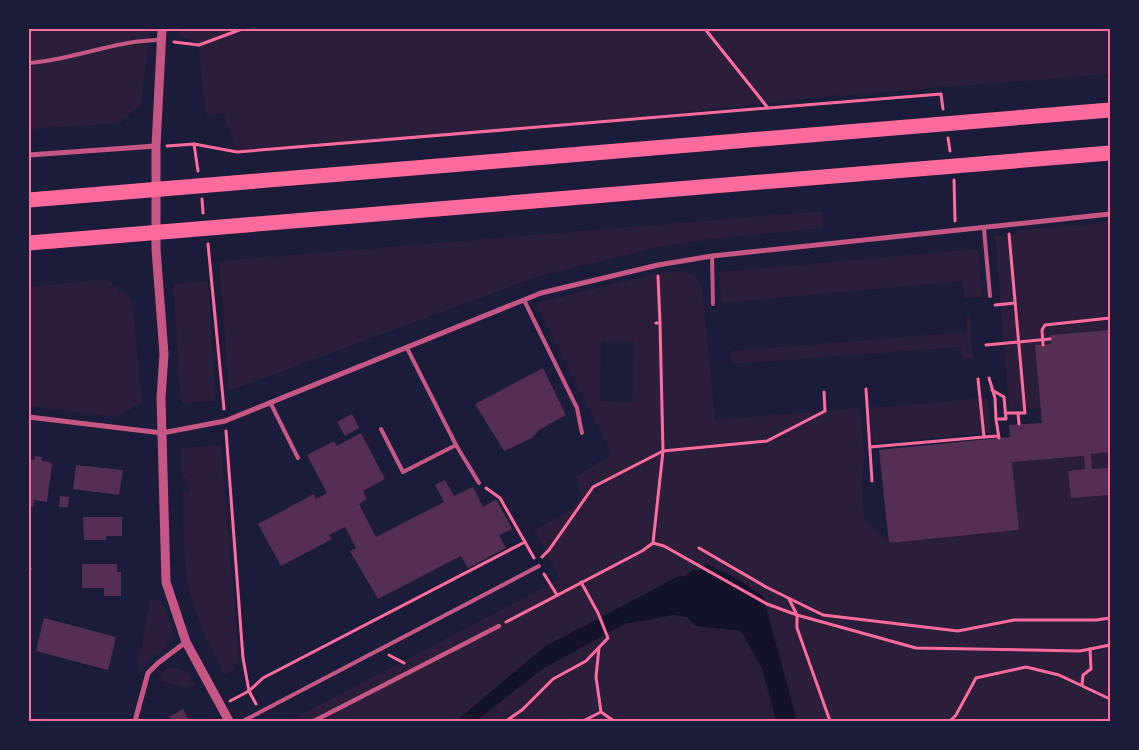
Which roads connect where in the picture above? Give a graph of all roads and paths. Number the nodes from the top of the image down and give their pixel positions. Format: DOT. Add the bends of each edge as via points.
graph roads {
  1 [pos="162,29"];
  2 [pos="242,29"];
  3 [pos="705,29"];
  4 [pos="161,40"];
  5 [pos="29,63"];
  6 [pos="941,94"];
  7 [pos="768,108"];
  8 [pos="1110,110"];
  9 [pos="194,144"];
  10 [pos="156,146"];
  11 [pos="1110,153"];
  12 [pos="29,155"];
  13 [pos="199,181"];
  14 [pos="200,190"];
  15 [pos="29,200"];
  16 [pos="1110,214"];
  17 [pos="204,217"];
  18 [pos="1008,226"];
  19 [pos="984,229"];
  20 [pos="206,236"];
  21 [pos="29,243"];
  22 [pos="712,256"];
  23 [pos="658,265"];
  24 [pos="990,296"];
  25 [pos="524,300"];
  26 [pos="1015,303"];
  27 [pos="713,304"];
  28 [pos="989,305"];
  29 [pos="1110,318"];
  30 [pos="1050,339"];
  31 [pos="1018,342"];
  32 [pos="1043,342"];
  33 [pos="986,345"];
  34 [pos="407,348"];
  35 [pos="988,378"];
  36 [pos="978,379"];
  37 [pos="866,389"];
  38 [pos="992,390"];
  39 [pos="824,392"];
  40 [pos="270,402"];
  41 [pos="1006,413"];
  42 [pos="1018,413"];
  43 [pos="29,417"];
  44 [pos="996,420"];
  45 [pos="225,421"];
  46 [pos="1019,424"];
  47 [pos="381,429"];
  48 [pos="162,432"];
  49 [pos="582,433"];
  50 [pos="984,437"];
  51 [pos="456,445"];
  52 [pos="870,447"];
  53 [pos="663,451"];
  54 [pos="298,458"];
  55 [pos="872,481"];
  56 [pos="479,483"];
  57 [pos="523,542"];
  58 [pos="653,543"];
  59 [pos="699,548"];
  60 [pos="539,566"];
  61 [pos="581,582"];
  62 [pos="556,595"];
  63 [pos="789,599"];
  64 [pos="797,615"];
  65 [pos="1110,618"];
  66 [pos="499,626"];
  67 [pos="186,642"];
  68 [pos="1110,645"];
  69 [pos="599,647"];
  70 [pos="382,648"];
  71 [pos="1090,649"];
  72 [pos="415,669"];
  73 [pos="1082,685"];
  74 [pos="249,691"];
  75 [pos="1110,698"];
  76 [pos="220,706"];
  77 [pos="260,712"];
  78 [pos="601,712"];
  79 [pos="136,721"];
  80 [pos="229,721"];
  81 [pos="243,721"];
  82 [pos="314,721"];
  83 [pos="506,721"];
  84 [pos="583,721"];
  85 [pos="614,721"];
  86 [pos="830,721"];
  87 [pos="950,721"];
  1 -- 4 [label="street"];
  2 -- 4 [label="path" via="200,45"];
  3 -- 7 [label="path"];
  4 -- 5 [label="lane" via="136,40"];
  4 -- 10 [label="street"];
  6 -- 7 [label="path"];
  7 -- 9 [label="path" via="237,152"];
  8 -- 15 [label="highway"];
  9 -- 10 [label="path"];
  9 -- 13 [label="path"];
  10 -- 12 [label="street"];
  10 -- 48 [label="street" via="156,249 164,354"];
  11 -- 21 [label="highway"];
  14 -- 17 [label="path"];
  16 -- 18 [label="street"];
  18 -- 19 [label="street"];
  18 -- 26 [label="path"];
  19 -- 22 [label="street"];
  19 -- 24 [label="lane"];
  20 -- 45 [label="path"];
  22 -- 23 [label="street"];
  22 -- 27 [label="lane"];
  23 -- 25 [label="street"];
  23 -- 53 [label="path"];
  25 -- 34 [label="street"];
  25 -- 49 [label="lane" via="577,408"];
  26 -- 28 [label="path"];
  26 -- 31 [label="path"];
  29 -- 32 [label="path" via="1045,325"];
  30 -- 32 [label="path"];
  31 -- 32 [label="path"];
  31 -- 33 [label="path"];
  31 -- 42 [label="path" via="1025,413"];
  34 -- 40 [label="street"];
  34 -- 51 [label="lane"];
  35 -- 38 [label="path"];
  36 -- 50 [label="path"];
  37 -- 52 [label="path"];
  38 -- 41 [label="path" via="1004,397"];
  38 -- 44 [label="path"];
  39 -- 53 [label="path" via="825,411 766,441"];
  40 -- 45 [label="street"];
  40 -- 54 [label="lane"];
  41 -- 42 [label="path"];
  41 -- 44 [label="path" via="1006,419"];
  42 -- 46 [label="path"];
  43 -- 48 [label="street"];
  44 -- 50 [label="path" via="999,437"];
  45 -- 48 [label="street"];
  45 -- 74 [label="path" via="243,658"];
  47 -- 51 [label="lane" via="403,472"];
  48 -- 67 [label="street" via="166,582"];
  50 -- 52 [label="path"];
  51 -- 56 [label="lane"];
  52 -- 55 [label="path"];
  53 -- 57 [label="path" via="593,487 549,550 536,562"];
  53 -- 58 [label="path"];
  56 -- 57 [label="path" via="500,498"];
  57 -- 74 [label="path" via="263,678"];
  58 -- 61 [label="path"];
  58 -- 64 [label="path" via="664,546 768,604"];
  59 -- 63 [label="path"];
  60 -- 62 [label="path"];
  60 -- 70 [label="lane"];
  61 -- 62 [label="path"];
  61 -- 69 [label="path" via="608,638"];
  62 -- 66 [label="path"];
  63 -- 64 [label="path"];
  63 -- 65 [label="path" via="823,615 958,631 1014,620"];
  64 -- 71 [label="path" via="916,648"];
  64 -- 86 [label="path" via="797,628"];
  66 -- 72 [label="street"];
  67 -- 76 [label="street"];
  67 -- 79 [label="street" via="148,673"];
  68 -- 71 [label="path"];
  69 -- 78 [label="path" via="596,677"];
  69 -- 83 [label="path" via="586,661 553,679"];
  70 -- 72 [label="path"];
  70 -- 77 [label="lane"];
  71 -- 73 [label="path" via="1091,669 1083,675"];
  72 -- 82 [label="street"];
  73 -- 75 [label="path"];
  73 -- 87 [label="path" via="1026,667 976,678"];
  74 -- 76 [label="path"];
  74 -- 77 [label="path"];
  76 -- 80 [label="street"];
  77 -- 81 [label="lane"];
  78 -- 84 [label="path"];
  78 -- 85 [label="path"];
}
